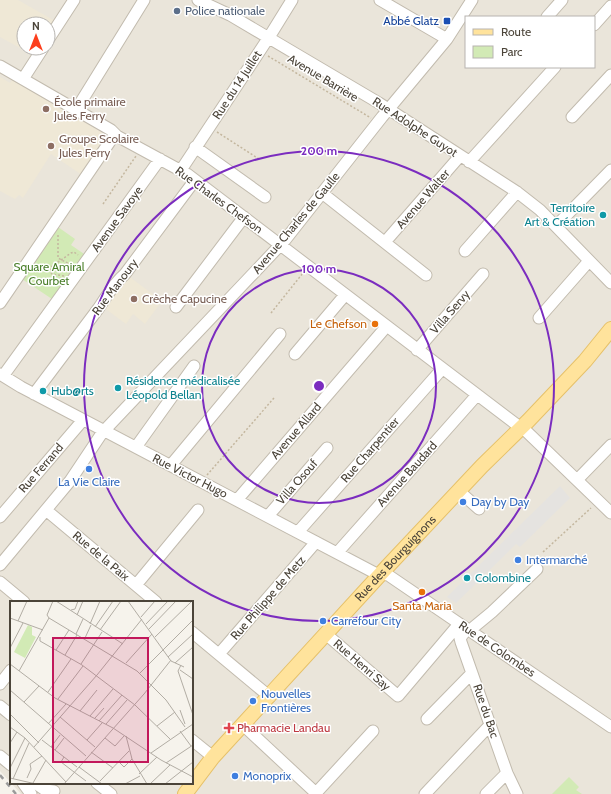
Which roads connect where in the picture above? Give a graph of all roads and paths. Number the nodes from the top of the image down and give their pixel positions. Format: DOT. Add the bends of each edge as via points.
graph roads {
  1 [pos="74,0"];
  2 [pos="144,0"];
  3 [pos="292,0"];
  4 [pos="382,0"];
  5 [pos="472,0"];
  6 [pos="562,0"];
  7 [pos="203,1"];
  8 [pos="611,6"];
  9 [pos="548,16"];
  10 [pos="595,24"];
  11 [pos="56,28"];
  12 [pos="268,39"];
  13 [pos="447,39"];
  14 [pos="259,51"];
  15 [pos="38,56"];
  16 [pos="0,66"];
  17 [pos="554,68"];
  18 [pos="611,75"];
  19 [pos="23,79"];
  20 [pos="76,110"];
  21 [pos="388,110"];
  22 [pos="572,117"];
  23 [pos="378,122"];
  24 [pos="209,127"];
  25 [pos="115,134"];
  26 [pos="195,147"];
  27 [pos="141,148"];
  28 [pos="160,159"];
  29 [pos="259,159"];
  30 [pos="465,159"];
  31 [pos="181,170"];
  32 [pos="611,170"];
  33 [pos="195,180"];
  34 [pos="517,192"];
  35 [pos="322,193"];
  36 [pos="265,197"];
  37 [pos="103,204"];
  38 [pos="244,217"];
  39 [pos="556,226"];
  40 [pos="55,231"];
  41 [pos="385,242"];
  42 [pos="280,246"];
  43 [pos="465,251"];
  44 [pos="63,260"];
  45 [pos="79,260"];
  46 [pos="589,261"];
  47 [pos="74,267"];
  48 [pos="308,267"];
  49 [pos="483,274"];
  50 [pos="426,275"];
  51 [pos="72,280"];
  52 [pos="611,283"];
  53 [pos="345,295"];
  54 [pos="0,303"];
  55 [pos="176,307"];
  56 [pos="271,313"];
  57 [pos="539,318"];
  58 [pos="386,326"];
  59 [pos="611,329"];
  60 [pos="280,334"];
  61 [pos="417,350"];
  62 [pos="295,354"];
  63 [pos="194,366"];
  64 [pos="442,369"];
  65 [pos="2,375"];
  66 [pos="34,394"];
  67 [pos="477,395"];
  68 [pos="274,398"];
  69 [pos="83,420"];
  70 [pos="520,427"];
  71 [pos="104,431"];
  72 [pos="611,444"];
  73 [pos="136,447"];
  74 [pos="327,448"];
  75 [pos="171,465"];
  76 [pos="577,480"];
  77 [pos="202,482"];
  78 [pos="460,491"];
  79 [pos="237,500"];
  80 [pos="598,501"];
  81 [pos="479,509"];
  82 [pos="46,510"];
  83 [pos="198,510"];
  84 [pos="611,513"];
  85 [pos="0,516"];
  86 [pos="268,516"];
  87 [pos="298,532"];
  88 [pos="316,542"];
  89 [pos="543,552"];
  90 [pos="337,553"];
  91 [pos="0,565"];
  92 [pos="537,569"];
  93 [pos="382,574"];
  94 [pos="0,582"];
  95 [pos="136,585"];
  96 [pos="23,601"];
  97 [pos="155,601"];
  98 [pos="465,628"];
  99 [pos="193,633"];
  100 [pos="327,635"];
  101 [pos="455,637"];
  102 [pos="219,654"];
  103 [pos="10,671"];
  104 [pos="472,673"];
  105 [pos="0,684"];
  106 [pos="270,697"];
  107 [pos="0,706"];
  108 [pos="10,713"];
  109 [pos="427,719"];
  110 [pos="490,725"];
  111 [pos="244,726"];
  112 [pos="611,727"];
  113 [pos="373,731"];
  114 [pos="193,741"];
  115 [pos="0,756"];
  116 [pos="213,757"];
  117 [pos="10,764"];
  118 [pos="507,773"];
  119 [pos="193,783"];
  120 [pos="24,784"];
  121 [pos="36,784"];
  122 [pos="98,784"];
  123 [pos="193,784"];
  124 [pos="55,789"];
  125 [pos="31,794"];
  126 [pos="111,794"];
  127 [pos="185,794"];
  128 [pos="316,794"];
  129 [pos="425,794"];
  130 [pos="486,794"];
  131 [pos="517,794"];
  1 -- 11 [label="street"];
  2 -- 20 [label="street"];
  3 -- 12 [label="street, Rue du 14 Juillet"];
  4 -- 13 [label="street"];
  5 -- 13 [label="street, Avenue Charles de Gaulle"];
  6 -- 9 [label="street"];
  7 -- 12 [label="street, Rue Adolphe Guyot"];
  8 -- 10 [label="street"];
  12 -- 14 [label="street, Rue du 14 Juillet"];
  12 -- 21 [label="street, Rue Adolphe Guyot"];
  13 -- 21 [label="street, Avenue Charles de Gaulle"];
  14 -- 23 [label="path, Avenue Barrière"];
  14 -- 24 [label="street, Rue du 14 Juillet"];
  15 -- 19 [label="street"];
  16 -- 19 [label="street, Rue Charles Chefson"];
  17 -- 30 [label="street, Avenue Walter"];
  18 -- 22 [label="street"];
  19 -- 20 [label="street, Rue Charles Chefson"];
  20 -- 25 [label="street, Rue Charles Chefson"];
  21 -- 23 [label="street, Avenue Charles de Gaulle"];
  21 -- 30 [label="street, Rue Adolphe Guyot"];
  23 -- 35 [label="street, Avenue Charles de Gaulle"];
  24 -- 26 [label="street, Rue du 14 Juillet"];
  24 -- 29 [label="path"];
  25 -- 27 [label="street, Rue Charles Chefson"];
  25 -- 54 [label="street"];
  26 -- 31 [label="street, Rue du 14 Juillet"];
  26 -- 36 [label="street"];
  27 -- 28 [label="street, Rue Charles Chefson"];
  27 -- 37 [label="path"];
  28 -- 31 [label="street, Rue Charles Chefson"];
  28 -- 51 [label="street, Avenue Savoye"];
  30 -- 34 [label="street, Rue Adolphe Guyot"];
  30 -- 41 [label="street, Avenue Walter"];
  31 -- 33 [label="street, Rue Charles Chefson"];
  32 -- 39 [label="street"];
  33 -- 38 [label="street, Rue Charles Chefson"];
  33 -- 66 [label="street, Rue Manoury"];
  34 -- 39 [label="street, Rue Adolphe Guyot"];
  34 -- 43 [label="street"];
  35 -- 41 [label="street"];
  35 -- 42 [label="street, Avenue Charles de Gaulle"];
  38 -- 42 [label="street, Rue Charles Chefson"];
  38 -- 55 [label="street"];
  39 -- 46 [label="street, Rue Adolphe Guyot"];
  40 -- 44 [label="path" via="58,236 58,258"];
  41 -- 50 [label="street"];
  42 -- 48 [label="street, Rue Charles Chefson"];
  42 -- 71 [label="street, Avenue Charles de Gaulle"];
  44 -- 45 [label="path" via="73,252"];
  44 -- 47 [label="path"];
  44 -- 51 [label="path" via="52,265 51,273 66,275"];
  46 -- 52 [label="street, Rue Adolphe Guyot"];
  46 -- 57 [label="street"];
  48 -- 53 [label="street, Rue Charles Chefson"];
  48 -- 56 [label="path"];
  49 -- 61 [label="street, Villa Servy"];
  51 -- 65 [label="street, Avenue Savoye"];
  53 -- 58 [label="street, Rue Charles Chefson"];
  53 -- 62 [label="street"];
  58 -- 61 [label="street, Rue Charles Chefson"];
  58 -- 79 [label="street, Avenue Allard"];
  59 -- 70 [label="main road, Rue des Bourguignons"];
  60 -- 75 [label="street"];
  61 -- 64 [label="street, Rue Charles Chefson"];
  63 -- 73 [label="street"];
  64 -- 67 [label="street, Rue Charles Chefson"];
  64 -- 87 [label="street, Rue Charpentier"];
  65 -- 66 [label="street, Rue Victor Hugo"];
  66 -- 69 [label="street, Rue Victor Hugo"];
  67 -- 70 [label="street, Rue Charles Chefson"];
  67 -- 90 [label="street, Avenue Baudard"];
  68 -- 77 [label="path"];
  69 -- 71 [label="street, Rue Victor Hugo"];
  69 -- 85 [label="street, Rue Ferrand"];
  70 -- 76 [label="street, Rue Charles Chefson"];
  70 -- 78 [label="main road, Rue des Bourguignons"];
  71 -- 73 [label="street, Rue Victor Hugo"];
  71 -- 82 [label="street, Avenue Charles de Gaulle" via="74,477"];
  72 -- 76 [label="street"];
  73 -- 75 [label="street, Rue Victor Hugo"];
  74 -- 86 [label="street, Villa Osouf"];
  75 -- 77 [label="street, Rue Victor Hugo"];
  76 -- 80 [label="street, Rue Charles Chefson"];
  77 -- 79 [label="street, Rue Victor Hugo"];
  78 -- 81 [label="street"];
  78 -- 93 [label="main road, Rue des Bourguignons"];
  79 -- 86 [label="street, Rue Victor Hugo"];
  80 -- 84 [label="street, Rue Charles Chefson"];
  80 -- 89 [label="path"];
  82 -- 91 [label="street, Avenue Charles de Gaulle"];
  82 -- 95 [label="street, Rue de la Paix"];
  83 -- 95 [label="street"];
  86 -- 87 [label="street, Rue Victor Hugo"];
  87 -- 88 [label="street, Rue Victor Hugo"];
  88 -- 90 [label="street, Rue Victor Hugo"];
  88 -- 102 [label="street, Rue Philippe de Metz"];
  90 -- 93 [label="street, Rue Victor Hugo"];
  92 -- 98 [label="street" via="492,612"];
  93 -- 98 [label="street, Rue de Colombes" via="388,575"];
  93 -- 100 [label="main road, Rue des Bourguignons"];
  94 -- 96 [label="street"];
  95 -- 97 [label="street, Rue de la Paix"];
  98 -- 101 [label="street"];
  98 -- 112 [label="street, Rue de Colombes"];
  99 -- 102 [label="street"];
  100 -- 101 [label="street, Rue Henri Say" via="398,696"];
  100 -- 106 [label="main road, Rue des Bourguignons"];
  101 -- 104 [label="street, Rue du Bac"];
  102 -- 106 [label="street"];
  103 -- 105 [label="street"];
  104 -- 109 [label="street"];
  104 -- 110 [label="street, Rue du Bac"];
  106 -- 111 [label="main road, Rue des Bourguignons"];
  107 -- 108 [label="street"];
  110 -- 118 [label="street, Rue du Bac"];
  110 -- 129 [label="street"];
  111 -- 116 [label="main road, Rue des Bourguignons"];
  111 -- 128 [label="street"];
  113 -- 128 [label="street"];
  114 -- 116 [label="street"];
  115 -- 117 [label="street"];
  116 -- 119 [label="main road, Rue des Bourguignons"];
  118 -- 130 [label="street"];
  118 -- 131 [label="street, Rue du Bac"];
  120 -- 125 [label="street"];
  121 -- 124 [label="street" via="45,790"];
  122 -- 126 [label="street"];
  123 -- 127 [label="main road, Rue des Bourguignons"];
}
